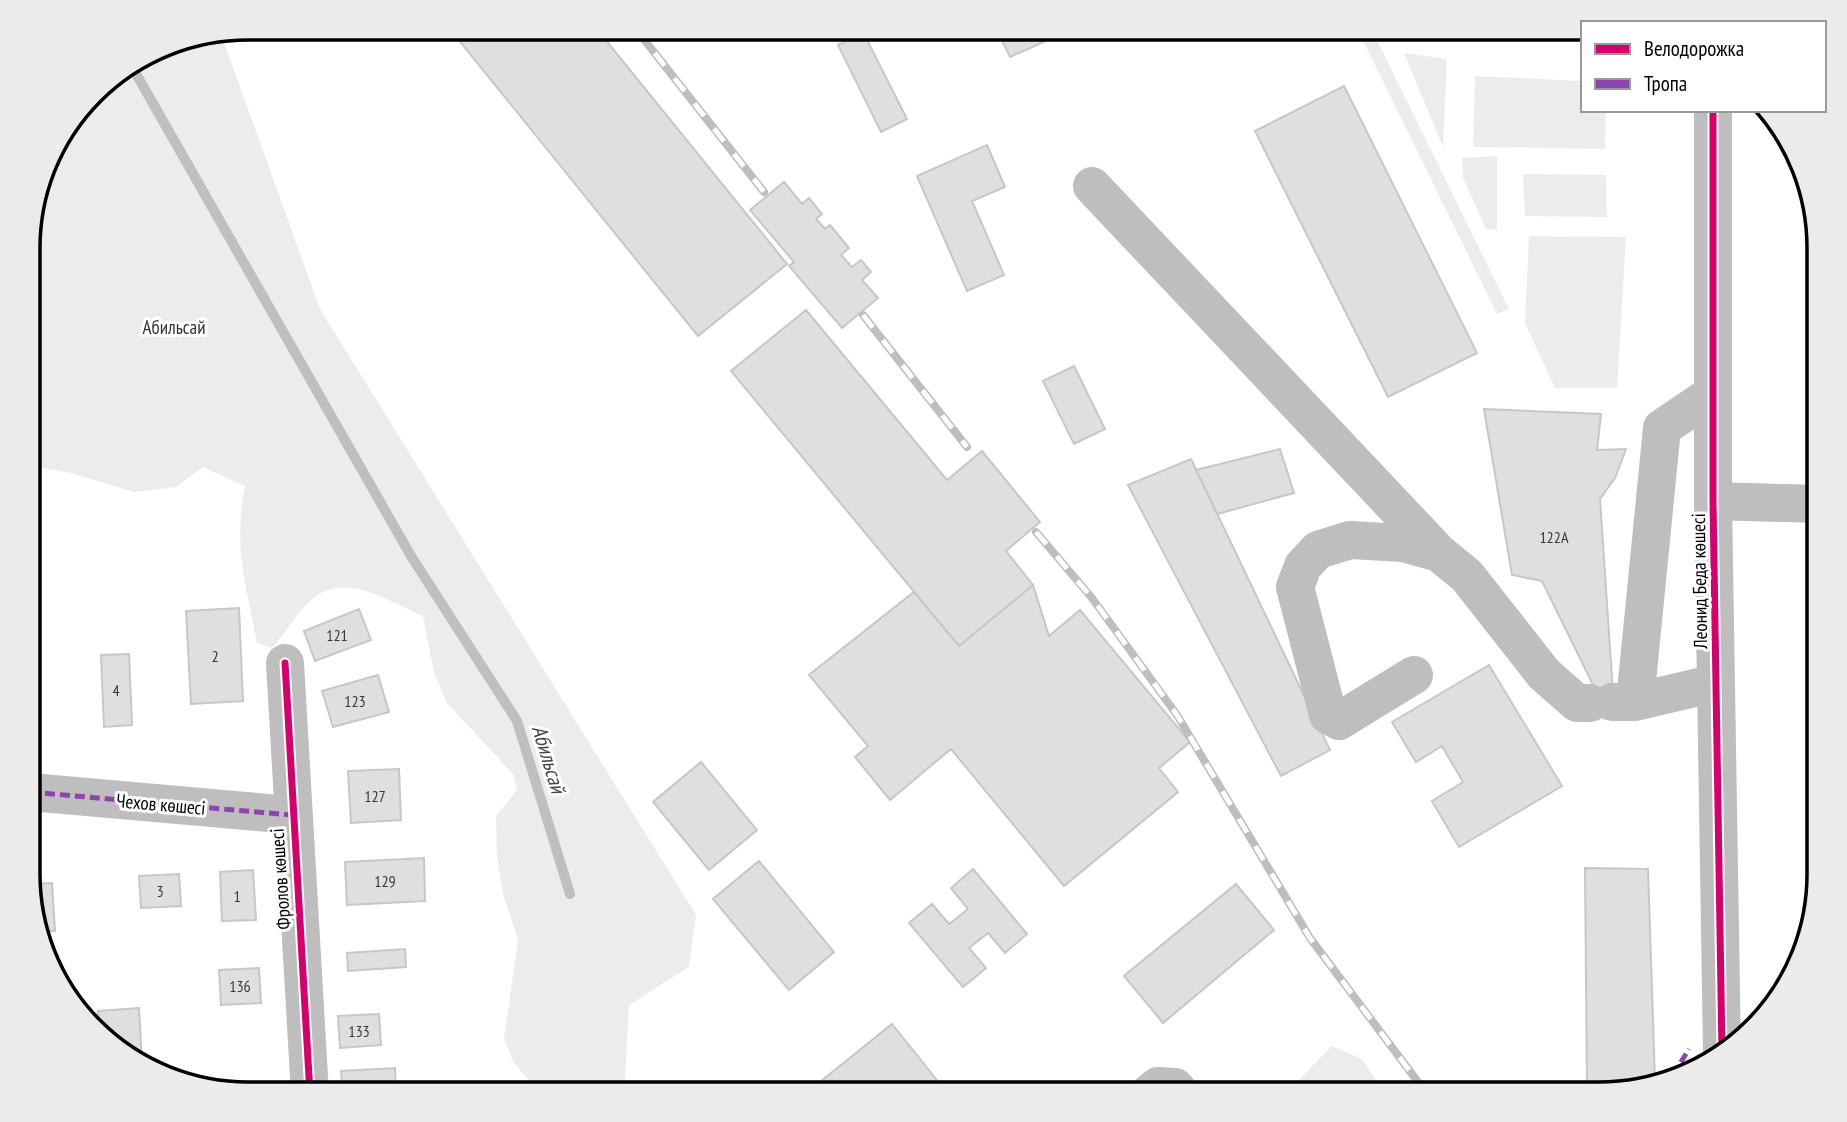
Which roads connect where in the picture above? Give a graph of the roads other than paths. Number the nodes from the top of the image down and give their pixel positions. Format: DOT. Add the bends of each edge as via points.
graph roads {
  1 [pos="1713,112"];
  2 [pos="1091,187"];
  3 [pos="1713,399"];
  4 [pos="1713,501"];
  5 [pos="1806,504"];
  6 [pos="1439,554"];
  7 [pos="285,663"];
  8 [pos="1414,675"];
  9 [pos="1716,683"];
  10 [pos="1612,702"];
  11 [pos="40,793"];
  12 [pos="292,816"];
  13 [pos="1722,1041"];
  14 [pos="309,1082"];
  1 -- 3 [label="street, Леонид Беда көшесі"];
  2 -- 6 [label="street"];
  3 -- 4 [label="street, Леонид Беда көшесі"];
  3 -- 10 [label="street" via="1662,428"];
  4 -- 5 [label="street"];
  4 -- 9 [label="street, Леонид Беда көшесі"];
  6 -- 8 [label="street" via="1403,543 1350,540 1318,550 1303,566 1295,587 1328,715 1339,721"];
  6 -- 10 [label="street" via="1467,576 1544,674 1577,703"];
  7 -- 12 [label="street, Фролов көшесі"];
  9 -- 10 [label="street"];
  9 -- 13 [label="street, Леонид Беда көшесі"];
  11 -- 12 [label="street, Чехов көшесі"];
  12 -- 14 [label="street, Фролов көшесі"];
}
